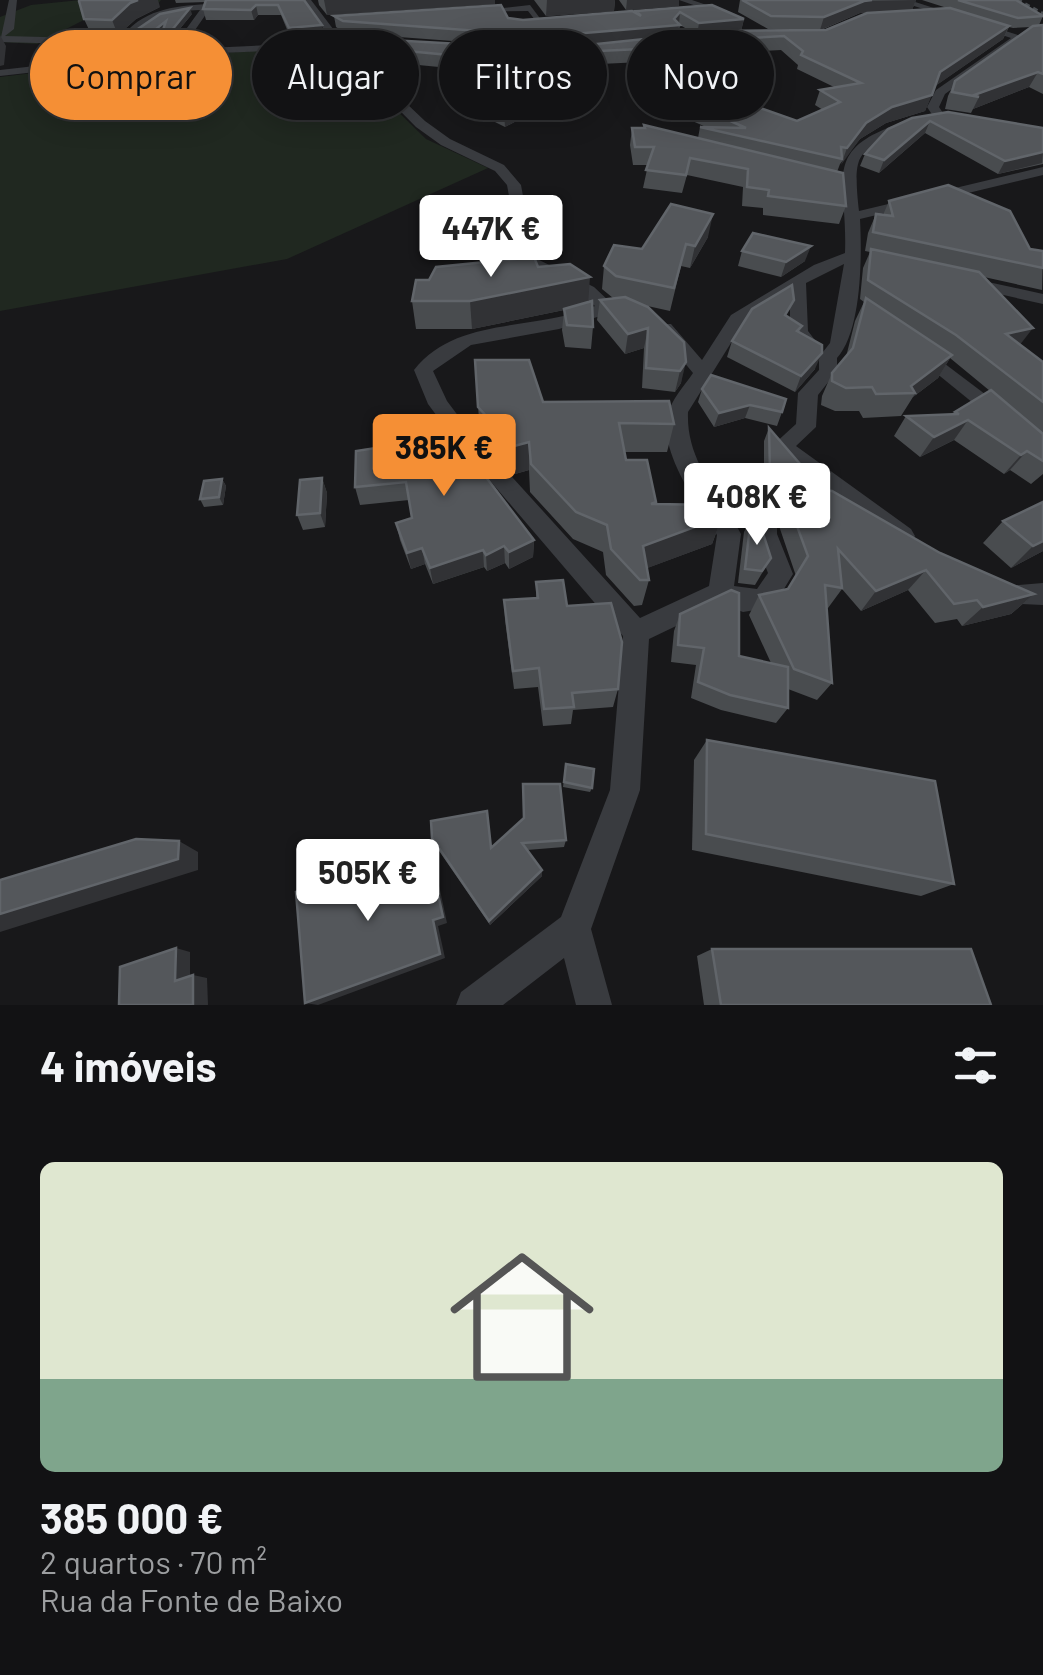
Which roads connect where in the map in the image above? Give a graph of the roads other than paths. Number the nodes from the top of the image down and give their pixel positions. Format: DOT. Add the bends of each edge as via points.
graph roads {
  1 [pos="13,0"];
  2 [pos="307,0"];
  3 [pos="683,0"];
  4 [pos="900,0"];
  5 [pos="179,1"];
  6 [pos="210,2"];
  7 [pos="512,9"];
  8 [pos="709,10"];
  9 [pos="454,13"];
  10 [pos="672,13"];
  11 [pos="947,14"];
  12 [pos="910,16"];
  13 [pos="339,20"];
  14 [pos="320,22"];
  15 [pos="560,22"];
  16 [pos="542,23"];
  17 [pos="130,30"];
  18 [pos="192,30"];
  19 [pos="326,30"];
  20 [pos="756,30"];
  21 [pos="0,37"];
  22 [pos="19,40"];
  23 [pos="30,40"];
  24 [pos="30,70"];
  25 [pos="16,72"];
  26 [pos="0,74"];
  27 [pos="939,116"];
  28 [pos="419,120"];
  29 [pos="956,120"];
  30 [pos="1043,172"];
  31 [pos="829,182"];
  32 [pos="846,185"];
  33 [pos="851,218"];
  34 [pos="850,256"];
  35 [pos="868,260"];
  36 [pos="945,278"];
  37 [pos="798,282"];
  38 [pos="1043,300"];
  39 [pos="606,307"];
  40 [pos="906,341"];
  41 [pos="828,357"];
  42 [pos="701,372"];
  43 [pos="1043,448"];
  44 [pos="980,584"];
  45 [pos="721,592"];
  46 [pos="1043,594"];
  47 [pos="636,632"];
  48 [pos="574,929"];
  49 [pos="474,1005"];
  50 [pos="594,1005"];
  1 -- 21 [label="street" via="10,30"];
  2 -- 14 [label="street"];
  3 -- 8 [label="street"];
  4 -- 11 [label="street"];
  5 -- 6 [label="street"];
  6 -- 17 [label="street" via="162,8"];
  6 -- 18 [label="street"];
  7 -- 9 [label="street"];
  7 -- 16 [label="street" via="530,8"];
  7 -- 16 [label="street" via="523,25"];
  8 -- 10 [label="street"];
  8 -- 20 [label="street"];
  11 -- 12 [label="street"];
  11 -- 27 [label="street" via="1022,33 940,92 934,107"];
  13 -- 14 [label="street"];
  14 -- 19 [label="street"];
  15 -- 16 [label="street"];
  21 -- 22 [label="street"];
  22 -- 23 [label="street"];
  22 -- 25 [label="street"];
  24 -- 25 [label="street"];
  25 -- 26 [label="street"];
  27 -- 29 [label="street"];
  27 -- 32 [label="street" via="859,146"];
  28 -- 39 [label="street" via="503,171 516,188 504,229 525,259"];
  30 -- 33 [label="street"];
  31 -- 32 [label="street"];
  32 -- 33 [label="street"];
  33 -- 34 [label="street"];
  34 -- 35 [label="street"];
  34 -- 37 [label="street"];
  34 -- 41 [label="street" via="854,307"];
  36 -- 38 [label="street"];
  37 -- 41 [label="street" via="799,332"];
  37 -- 42 [label="street" via="737,318"];
  39 -- 42 [label="street" via="630,307 657,319"];
  39 -- 47 [label="street" via="573,321 462,339 443,348 424,370 458,430"];
  40 -- 43 [label="street"];
  41 -- 45 [label="street" via="828,370 808,393 806,428 782,446 925,557 825,500 772,495 761,518 780,574 775,588 764,599 743,601"];
  42 -- 45 [label="street" via="676,421 689,474 728,534"];
  44 -- 46 [label="street" via="1011,597"];
  45 -- 47 [label="street"];
  47 -- 48 [label="street" via="625,790"];
  48 -- 49 [label="street"];
  48 -- 50 [label="street"];
}
